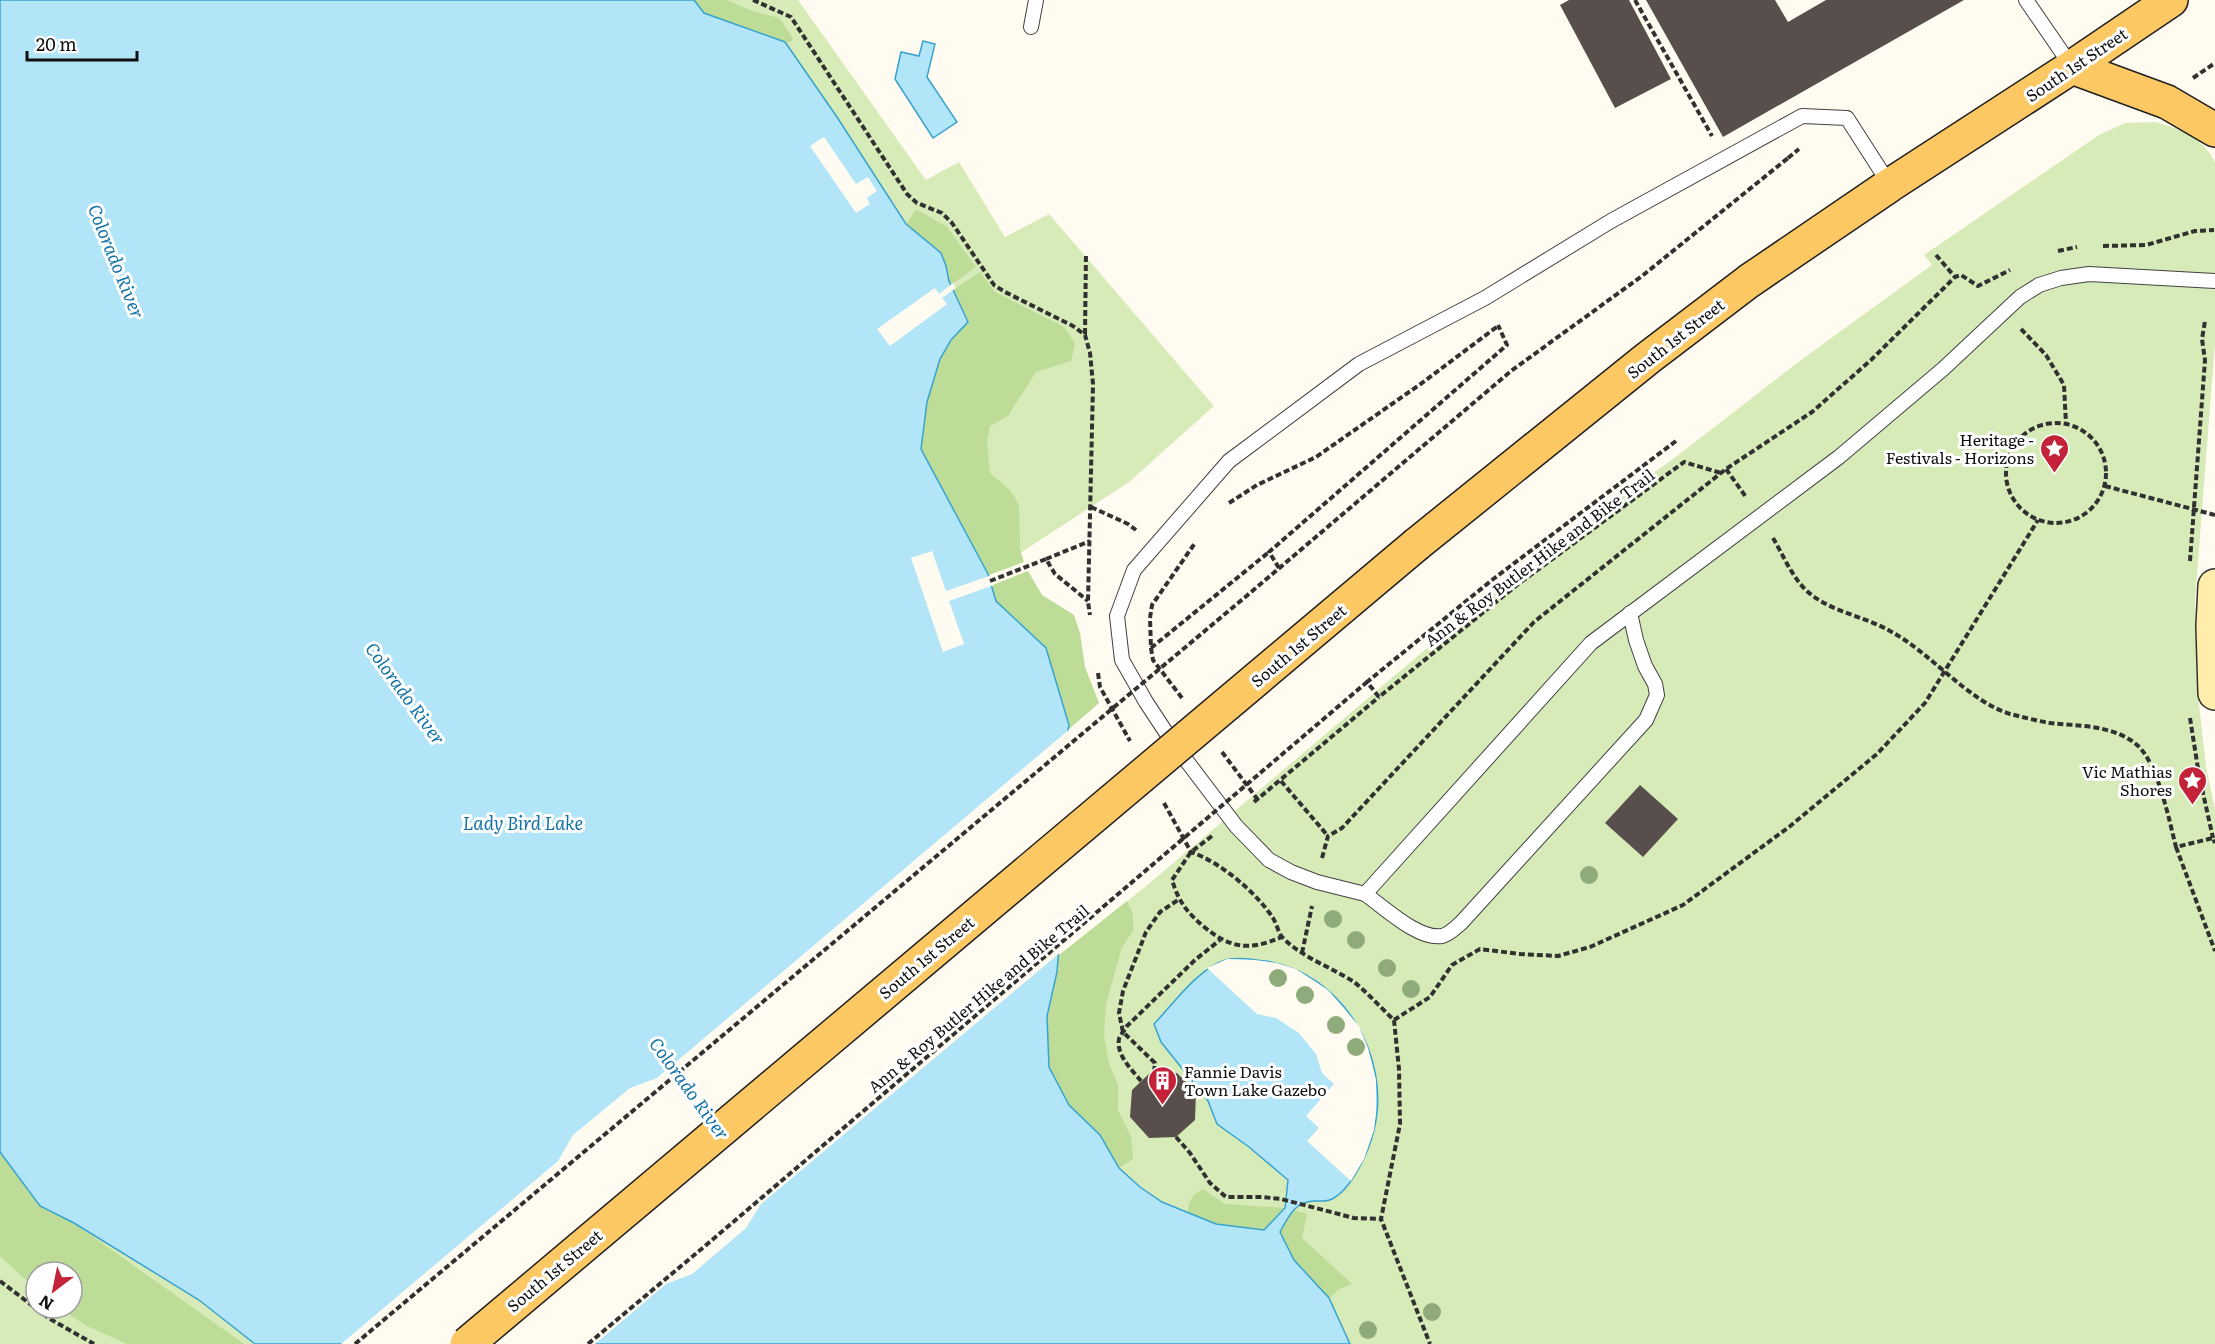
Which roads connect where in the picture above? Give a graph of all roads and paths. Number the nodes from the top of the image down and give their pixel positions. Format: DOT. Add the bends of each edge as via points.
graph roads {
  1 [pos="1036,0"];
  2 [pos="1635,0"];
  3 [pos="2026,0"];
  4 [pos="2171,0"];
  5 [pos="1031,27"];
  6 [pos="2215,63"];
  7 [pos="2072,67"];
  8 [pos="2190,80"];
  9 [pos="2215,130"];
  10 [pos="1714,140"];
  11 [pos="1788,158"];
  12 [pos="1890,185"];
  13 [pos="1086,253"];
  14 [pos="1936,255"];
  15 [pos="1955,277"];
  16 [pos="2215,280"];
  17 [pos="1978,286"];
  18 [pos="1983,291"];
  19 [pos="1485,298"];
  20 [pos="2205,321"];
  21 [pos="2017,325"];
  22 [pos="1498,326"];
  23 [pos="1084,335"];
  24 [pos="2066,424"];
  25 [pos="1676,441"];
  26 [pos="1726,469"];
  27 [pos="2105,486"];
  28 [pos="1748,500"];
  29 [pos="1091,507"];
  30 [pos="1219,509"];
  31 [pos="2194,510"];
  32 [pos="2215,515"];
  33 [pos="2038,520"];
  34 [pos="1128,524"];
  35 [pos="1773,538"];
  36 [pos="1090,541"];
  37 [pos="1196,542"];
  38 [pos="1269,552"];
  39 [pos="1046,559"];
  40 [pos="1279,567"];
  41 [pos="990,581"];
  42 [pos="2215,586"];
  43 [pos="1088,602"];
  44 [pos="1630,613"];
  45 [pos="1151,648"];
  46 [pos="1946,672"];
  47 [pos="1367,682"];
  48 [pos="2215,693"];
  49 [pos="1379,698"];
  50 [pos="1189,708"];
  51 [pos="1218,746"];
  52 [pos="1281,781"];
  53 [pos="1213,835"];
  54 [pos="1328,836"];
  55 [pos="2215,843"];
  56 [pos="2176,847"];
  57 [pos="1322,858"];
  58 [pos="1365,894"];
  59 [pos="1178,900"];
  60 [pos="1310,914"];
  61 [pos="1282,937"];
  62 [pos="1220,940"];
  63 [pos="2215,951"];
  64 [pos="1302,953"];
  65 [pos="1394,1020"];
  66 [pos="1123,1032"];
  67 [pos="1154,1072"];
  68 [pos="1141,1081"];
  69 [pos="1176,1137"];
  70 [pos="1381,1219"];
  71 [pos="0,1281"];
  72 [pos="94,1344"];
  73 [pos="356,1344"];
  74 [pos="467,1344"];
  75 [pos="588,1344"];
  1 -- 5 [label="lane"];
  2 -- 10 [label="path"];
  3 -- 7 [label="lane"];
  4 -- 7 [label="main road, South 1st Street"];
  6 -- 8 [label="path"];
  7 -- 9 [label="main road" via="2167,102"];
  7 -- 12 [label="main road, South 1st Street"];
  11 -- 40 [label="path, bridge" via="1642,276 1511,371"];
  12 -- 19 [label="lane" via="1847,118 1802,116 1611,221"];
  12 -- 74 [label="main road, South 1st Street, bridge" via="1749,281 1418,544"];
  13 -- 23 [label="path"];
  14 -- 15 [label="path"];
  16 -- 44 [label="lane" via="2089,274 2039,285 2020,297 1839,457"];
  17 -- 18 [label="path"];
  19 -- 22 [label="path"];
  19 -- 58 [label="lane" via="1359,364 1229,461 1134,570 1117,616 1122,660 1173,743 1236,826 1269,860 1291,872"];
  20 -- 31 [label="path"];
  21 -- 24 [label="path" via="2046,355 2064,385"];
  22 -- 30 [label="path" via="1316,457 1257,485"];
  22 -- 38 [label="path" via="1507,345"];
  24 -- 27 [label="path" via="2096,441 2107,471"];
  24 -- 33 [label="path" via="2051,423 2024,434 2008,457 2006,482 2010,496 2027,515"];
  25 -- 47 [label="path, Ann & Roy Butler Hike and Bike Trail" via="1492,580"];
  26 -- 28 [label="path"];
  27 -- 31 [label="path"];
  27 -- 33 [label="path" via="2089,512 2076,520 2050,524"];
  29 -- 34 [label="path"];
  31 -- 32 [label="path"];
  33 -- 46 [label="path"];
  35 -- 46 [label="path" via="1807,591 1827,604 1890,631"];
  36 -- 39 [label="path"];
  37 -- 45 [label="path" via="1152,605"];
  38 -- 40 [label="path"];
  38 -- 45 [label="path"];
  39 -- 41 [label="path"];
  39 -- 43 [label="path" via="1055,574"];
  40 -- 73 [label="path, bridge"];
  42 -- 48 [label="street"];
  44 -- 58 [label="lane" via="1591,643"];
  44 -- 58 [label="lane" via="1657,695 1646,720 1469,914 1452,932 1428,935"];
  45 -- 50 [label="path" via="1153,660"];
  46 -- 56 [label="path" via="1990,707 2047,722 2106,730 2138,746 2151,765"];
  46 -- 65 [label="path" via="1925,703 1877,754 1789,827 1683,905 1590,947 1558,956 1480,949 1452,965 1430,997"];
  47 -- 49 [label="path"];
  47 -- 75 [label="path, Ann & Roy Butler Hike and Bike Trail, bridge"];
  49 -- 52 [label="path, Ann & Roy Butler Hike and Bike Trail"];
  49 -- 54 [label="path, Ann & Roy Butler Hike and Bike Trail" via="1517,585 1684,462 1721,473 1534,622 1342,828"];
  51 -- 52 [label="path, Ann & Roy Butler Hike and Bike Trail" via="1256,801"];
  52 -- 54 [label="path"];
  53 -- 59 [label="path" via="1191,852 1172,880"];
  54 -- 57 [label="path"];
  55 -- 56 [label="path" via="2213,838"];
  56 -- 63 [label="path"];
  59 -- 62 [label="path"];
  59 -- 66 [label="path" via="1160,912 1146,932 1123,991 1119,1013"];
  60 -- 64 [label="path"];
  61 -- 62 [label="path" via="1266,944 1243,946"];
  62 -- 66 [label="path"];
  66 -- 67 [label="path" via="1155,1063"];
  66 -- 68 [label="path" via="1120,1052"];
  69 -- 70 [label="path" via="1210,1183 1226,1197 1281,1199 1353,1218"];
  71 -- 72 [label="path" via="50,1319"];
}
